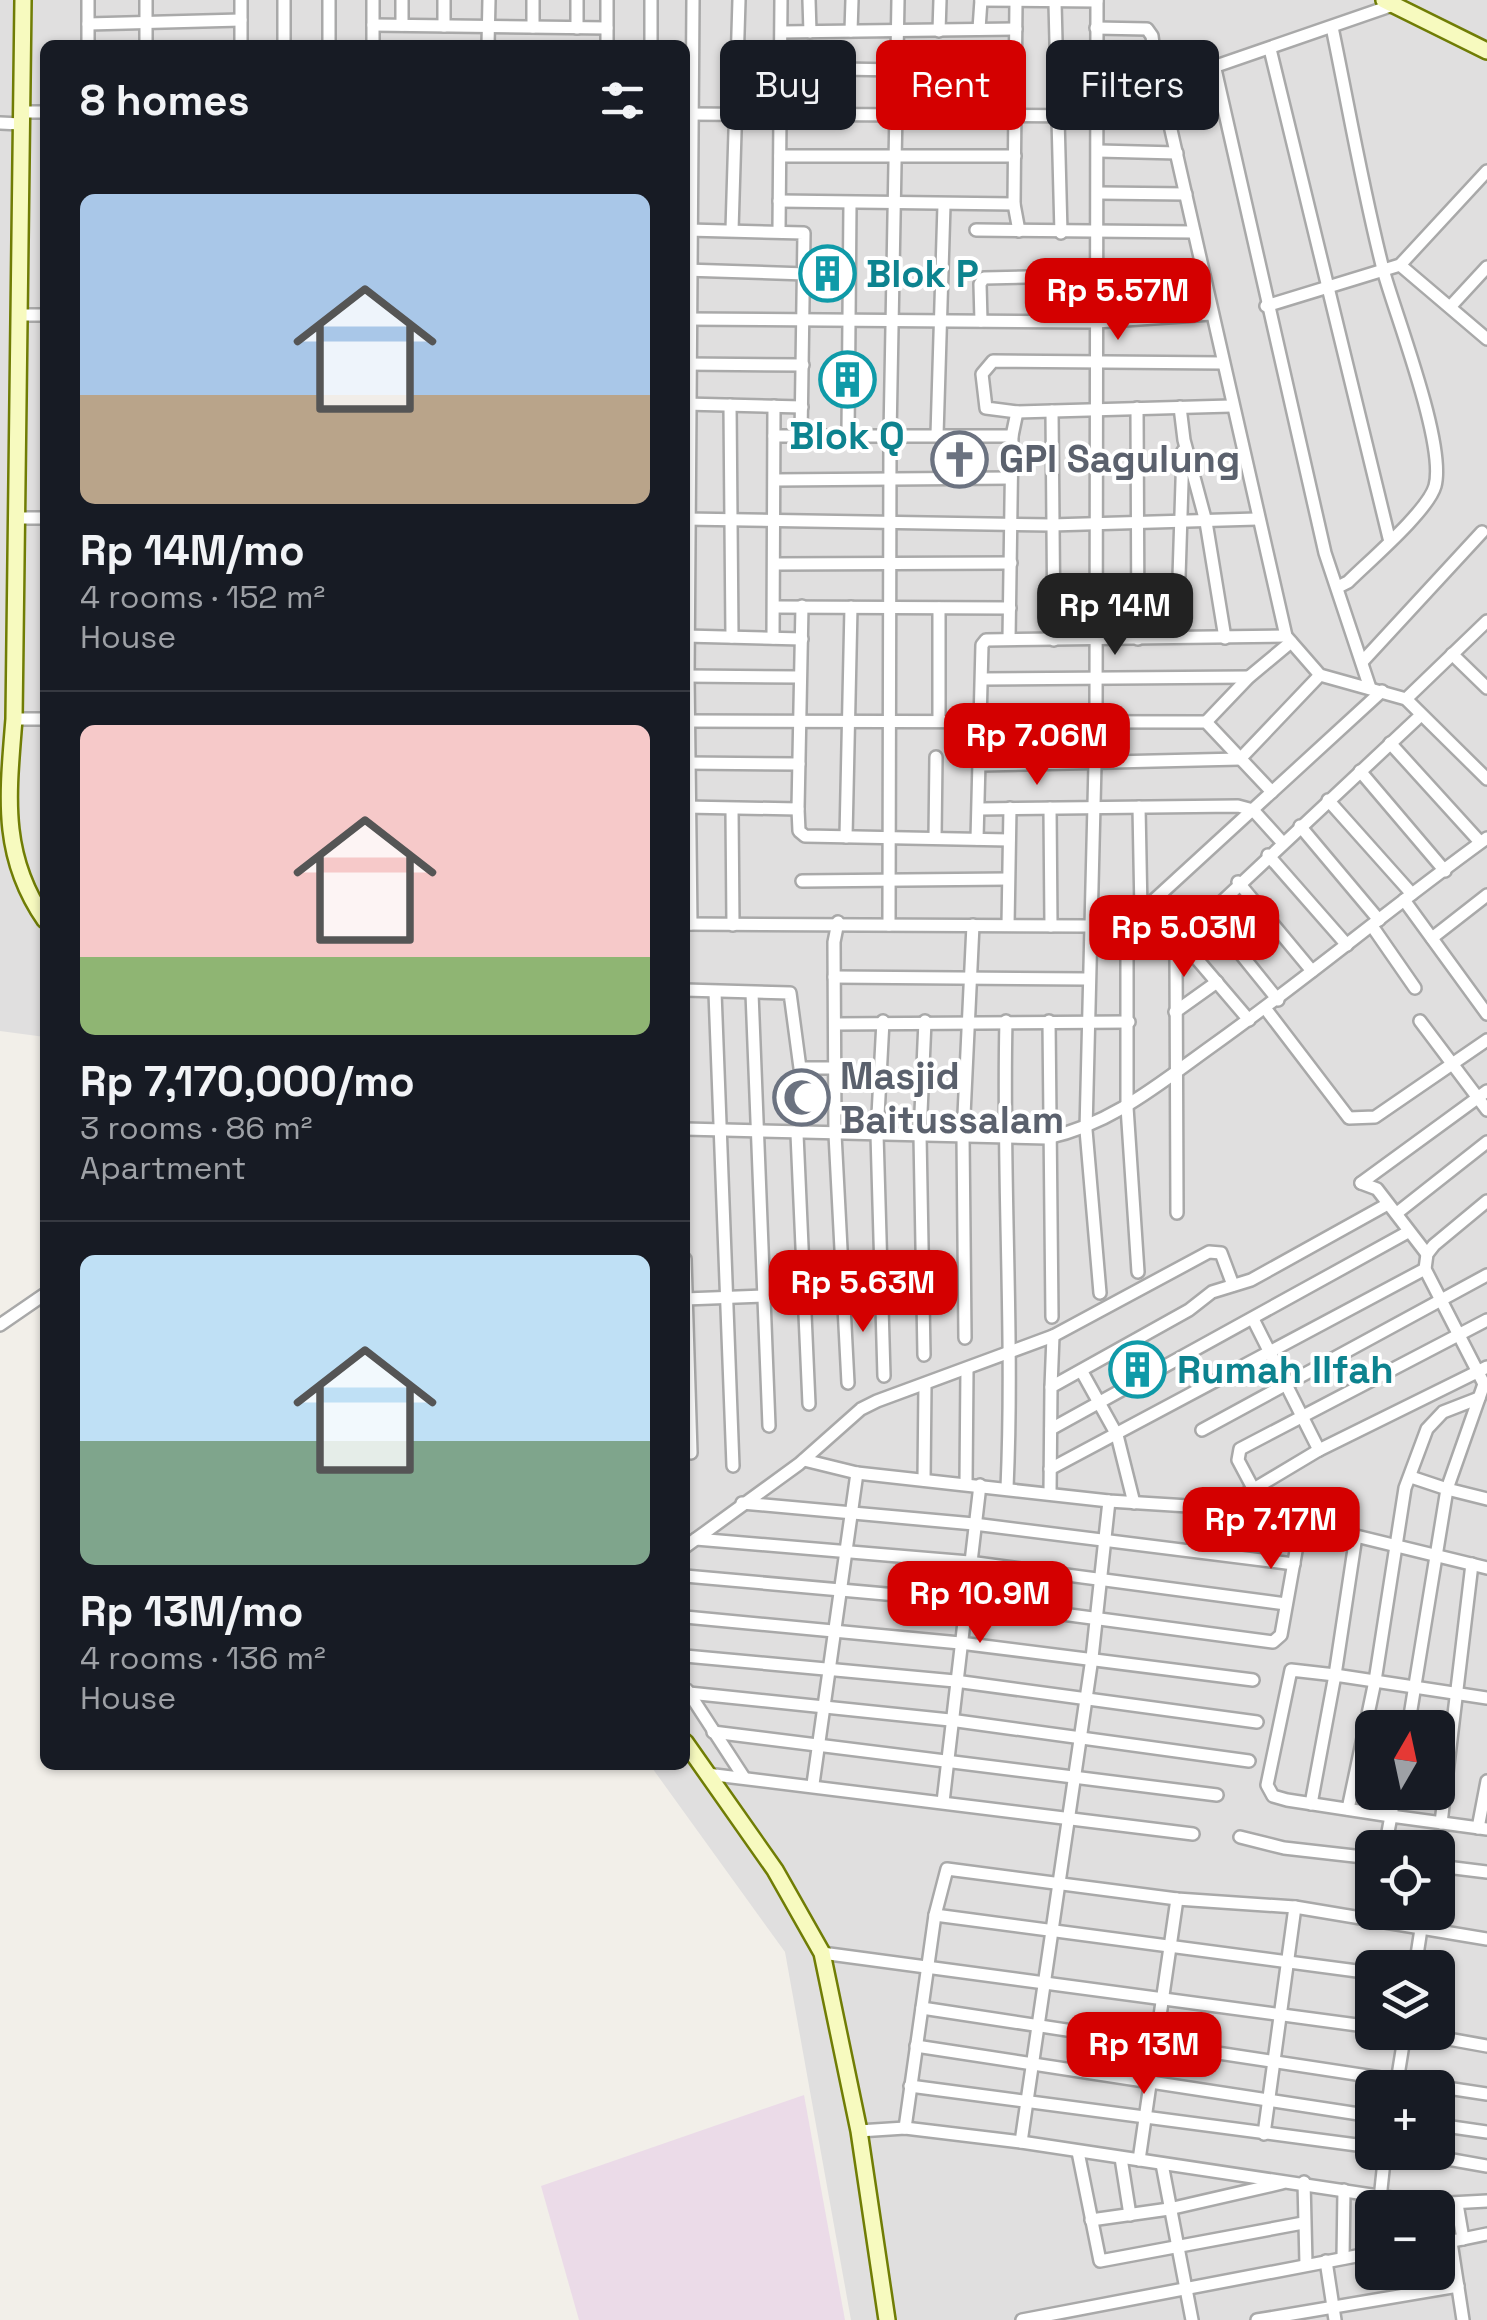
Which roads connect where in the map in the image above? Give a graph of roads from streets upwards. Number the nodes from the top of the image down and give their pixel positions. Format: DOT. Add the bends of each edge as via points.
graph roads {
  1 [pos="23,0"];
  2 [pos="88,0"];
  3 [pos="146,0"];
  4 [pos="241,0"];
  5 [pos="284,0"];
  6 [pos="329,0"];
  7 [pos="373,0"];
  8 [pos="402,0"];
  9 [pos="444,0"];
  10 [pos="489,0"];
  11 [pos="533,0"];
  12 [pos="577,0"];
  13 [pos="607,0"];
  14 [pos="652,0"];
  15 [pos="693,0"];
  16 [pos="739,0"];
  17 [pos="781,0"];
  18 [pos="809,0"];
  19 [pos="852,0"];
  20 [pos="898,0"];
  21 [pos="940,0"];
  22 [pos="981,0"];
  23 [pos="1016,1"];
  24 [pos="1097,1"];
  25 [pos="1054,3"];
  26 [pos="1399,4"];
  27 [pos="241,20"];
  28 [pos="146,22"];
  29 [pos="88,24"];
  30 [pos="373,24"];
  31 [pos="402,25"];
  32 [pos="444,26"];
  33 [pos="488,26"];
  34 [pos="533,27"];
  35 [pos="1332,27"];
  36 [pos="577,28"];
  37 [pos="607,28"];
  38 [pos="1096,28"];
  39 [pos="980,29"];
  40 [pos="1016,29"];
  41 [pos="851,31"];
  42 [pos="939,31"];
  43 [pos="782,32"];
  44 [pos="810,32"];
  45 [pos="897,32"];
  46 [pos="88,40"];
  47 [pos="146,40"];
  48 [pos="241,40"];
  49 [pos="284,40"];
  50 [pos="329,40"];
  51 [pos="374,40"];
  52 [pos="488,40"];
  53 [pos="606,40"];
  54 [pos="650,40"];
  55 [pos="738,40"];
  56 [pos="782,40"];
  57 [pos="897,40"];
  58 [pos="1016,40"];
  59 [pos="1056,40"];
  60 [pos="1096,40"];
  61 [pos="1152,40"];
  62 [pos="1270,49"];
  63 [pos="1487,51"];
  64 [pos="1219,67"];
  65 [pos="690,86"];
  66 [pos="1219,87"];
  67 [pos="40,113"];
  68 [pos="720,113"];
  69 [pos="690,114"];
  70 [pos="21,118"];
  71 [pos="0,122"];
  72 [pos="736,130"];
  73 [pos="780,130"];
  74 [pos="894,130"];
  75 [pos="1015,130"];
  76 [pos="1059,130"];
  77 [pos="1098,130"];
  78 [pos="1172,130"];
  79 [pos="1099,151"];
  80 [pos="1177,153"];
  81 [pos="780,156"];
  82 [pos="1015,156"];
  83 [pos="895,157"];
  84 [pos="1487,171"];
  85 [pos="1100,193"];
  86 [pos="1186,194"];
  87 [pos="779,202"];
  88 [pos="896,202"];
  89 [pos="850,204"];
  90 [pos="944,204"];
  91 [pos="1014,204"];
  92 [pos="690,230"];
  93 [pos="732,230"];
  94 [pos="779,230"];
  95 [pos="976,230"];
  96 [pos="1019,231"];
  97 [pos="1194,232"];
  98 [pos="1060,234"];
  99 [pos="1099,234"];
  100 [pos="1400,265"];
  101 [pos="1487,267"];
  102 [pos="690,270"];
  103 [pos="1384,270"];
  104 [pos="1203,273"];
  105 [pos="806,274"];
  106 [pos="1096,277"];
  107 [pos="1326,288"];
  108 [pos="1266,306"];
  109 [pos="1450,307"];
  110 [pos="1211,314"];
  111 [pos="20,315"];
  112 [pos="40,315"];
  113 [pos="690,320"];
  114 [pos="981,320"];
  115 [pos="805,322"];
  116 [pos="892,322"];
  117 [pos="939,322"];
  118 [pos="1097,322"];
  119 [pos="850,323"];
  120 [pos="1487,339"];
  121 [pos="1223,363"];
  122 [pos="690,364"];
  123 [pos="1098,364"];
  124 [pos="804,365"];
  125 [pos="690,404"];
  126 [pos="730,405"];
  127 [pos="774,406"];
  128 [pos="1231,406"];
  129 [pos="802,407"];
  130 [pos="1180,407"];
  131 [pos="1098,408"];
  132 [pos="1137,408"];
  133 [pos="1052,411"];
  134 [pos="1017,412"];
  135 [pos="937,435"];
  136 [pos="774,436"];
  137 [pos="801,436"];
  138 [pos="848,436"];
  139 [pos="890,436"];
  140 [pos="1012,436"];
  141 [pos="1184,440"];
  142 [pos="1011,478"];
  143 [pos="890,479"];
  144 [pos="774,480"];
  145 [pos="18,518"];
  146 [pos="40,518"];
  147 [pos="1257,518"];
  148 [pos="690,519"];
  149 [pos="775,519"];
  150 [pos="732,520"];
  151 [pos="890,520"];
  152 [pos="1011,522"];
  153 [pos="1095,522"];
  154 [pos="1206,522"];
  155 [pos="1136,523"];
  156 [pos="1178,524"];
  157 [pos="1051,525"];
  158 [pos="1482,532"];
  159 [pos="1389,538"];
  160 [pos="1010,563"];
  161 [pos="775,564"];
  162 [pos="890,564"];
  163 [pos="1179,577"];
  164 [pos="1338,588"];
  165 [pos="802,606"];
  166 [pos="775,607"];
  167 [pos="850,607"];
  168 [pos="892,608"];
  169 [pos="939,608"];
  170 [pos="1010,608"];
  171 [pos="1487,621"];
  172 [pos="690,636"];
  173 [pos="732,637"];
  174 [pos="774,638"];
  175 [pos="1224,638"];
  176 [pos="802,639"];
  177 [pos="1138,639"];
  178 [pos="1288,639"];
  179 [pos="1010,640"];
  180 [pos="1054,640"];
  181 [pos="1094,640"];
  182 [pos="1452,654"];
  183 [pos="1362,662"];
  184 [pos="1320,675"];
  185 [pos="690,676"];
  186 [pos="1249,676"];
  187 [pos="800,677"];
  188 [pos="1097,678"];
  189 [pos="982,679"];
  190 [pos="1487,688"];
  191 [pos="1376,689"];
  192 [pos="1406,699"];
  193 [pos="1421,715"];
  194 [pos="14,719"];
  195 [pos="40,719"];
  196 [pos="690,720"];
  197 [pos="939,721"];
  198 [pos="982,721"];
  199 [pos="800,722"];
  200 [pos="890,722"];
  201 [pos="1206,722"];
  202 [pos="848,723"];
  203 [pos="1096,723"];
  204 [pos="1390,743"];
  205 [pos="936,756"];
  206 [pos="1240,759"];
  207 [pos="690,763"];
  208 [pos="799,764"];
  209 [pos="1096,765"];
  210 [pos="5,766"];
  211 [pos="981,766"];
  212 [pos="1360,771"];
  213 [pos="1487,780"];
  214 [pos="1272,792"];
  215 [pos="1328,800"];
  216 [pos="690,807"];
  217 [pos="1138,807"];
  218 [pos="1010,808"];
  219 [pos="1050,808"];
  220 [pos="1095,808"];
  221 [pos="732,809"];
  222 [pos="798,809"];
  223 [pos="980,809"];
  224 [pos="1252,810"];
  225 [pos="1300,826"];
  226 [pos="846,837"];
  227 [pos="890,838"];
  228 [pos="935,838"];
  229 [pos="978,839"];
  230 [pos="1008,840"];
  231 [pos="1484,840"];
  232 [pos="1282,842"];
  233 [pos="1268,855"];
  234 [pos="1445,871"];
  235 [pos="1008,879"];
  236 [pos="888,881"];
  237 [pos="802,882"];
  238 [pos="1238,882"];
  239 [pos="1487,895"];
  240 [pos="1408,897"];
  241 [pos="1146,908"];
  242 [pos="1206,911"];
  243 [pos="40,913"];
  244 [pos="1127,919"];
  245 [pos="838,922"];
  246 [pos="1375,923"];
  247 [pos="690,924"];
  248 [pos="889,925"];
  249 [pos="972,925"];
  250 [pos="1008,925"];
  251 [pos="733,926"];
  252 [pos="1051,926"];
  253 [pos="1088,926"];
  254 [pos="1432,938"];
  255 [pos="1181,940"];
  256 [pos="1347,946"];
  257 [pos="1312,971"];
  258 [pos="834,976"];
  259 [pos="969,977"];
  260 [pos="1088,979"];
  261 [pos="1217,982"];
  262 [pos="1416,988"];
  263 [pos="690,990"];
  264 [pos="715,992"];
  265 [pos="752,992"];
  266 [pos="1278,1000"];
  267 [pos="1265,1008"];
  268 [pos="1175,1012"];
  269 [pos="1487,1014"];
  270 [pos="1249,1020"];
  271 [pos="883,1021"];
  272 [pos="924,1021"];
  273 [pos="967,1021"];
  274 [pos="1006,1021"];
  275 [pos="1086,1021"];
  276 [pos="1420,1021"];
  277 [pos="1049,1022"];
  278 [pos="1128,1022"];
  279 [pos="834,1024"];
  280 [pos="1487,1040"];
  281 [pos="1451,1065"];
  282 [pos="834,1068"];
  283 [pos="1174,1074"];
  284 [pos="1482,1095"];
  285 [pos="1127,1107"];
  286 [pos="1487,1110"];
  287 [pos="690,1129"];
  288 [pos="1086,1130"];
  289 [pos="719,1132"];
  290 [pos="761,1134"];
  291 [pos="797,1134"];
  292 [pos="835,1134"];
  293 [pos="876,1134"];
  294 [pos="920,1135"];
  295 [pos="963,1136"];
  296 [pos="1003,1137"];
  297 [pos="1047,1138"];
  298 [pos="1487,1142"];
  299 [pos="1487,1202"];
  300 [pos="1392,1209"];
  301 [pos="1177,1212"];
  302 [pos="1408,1232"];
  303 [pos="1427,1254"];
  304 [pos="1425,1269"];
  305 [pos="1138,1272"];
  306 [pos="1487,1276"];
  307 [pos="1233,1285"];
  308 [pos="922,1290"];
  309 [pos="805,1291"];
  310 [pos="845,1293"];
  311 [pos="883,1293"];
  312 [pos="1100,1293"];
  313 [pos="725,1295"];
  314 [pos="766,1296"];
  315 [pos="40,1297"];
  316 [pos="690,1299"];
  317 [pos="1440,1304"];
  318 [pos="1052,1316"];
  319 [pos="1253,1319"];
  320 [pos="1487,1320"];
  321 [pos="0,1325"];
  322 [pos="1054,1336"];
  323 [pos="965,1338"];
  324 [pos="1457,1338"];
  325 [pos="1269,1352"];
  326 [pos="924,1354"];
  327 [pos="1011,1354"];
  328 [pos="1483,1369"];
  329 [pos="967,1370"];
  330 [pos="1082,1372"];
  331 [pos="884,1376"];
  332 [pos="848,1383"];
  333 [pos="925,1384"];
  334 [pos="1286,1386"];
  335 [pos="1051,1387"];
  336 [pos="1480,1398"];
  337 [pos="1099,1402"];
  338 [pos="809,1404"];
  339 [pos="1302,1418"];
  340 [pos="690,1422"];
  341 [pos="769,1426"];
  342 [pos="1050,1429"];
  343 [pos="1202,1430"];
  344 [pos="1116,1434"];
  345 [pos="1319,1450"];
  346 [pos="691,1453"];
  347 [pos="804,1460"];
  348 [pos="733,1466"];
  349 [pos="1050,1469"];
  350 [pos="857,1473"];
  351 [pos="1411,1477"];
  352 [pos="924,1480"];
  353 [pos="973,1484"];
  354 [pos="1007,1488"];
  355 [pos="1254,1490"];
  356 [pos="1447,1490"];
  357 [pos="1050,1493"];
  358 [pos="1487,1499"];
  359 [pos="1109,1502"];
  360 [pos="742,1503"];
  361 [pos="1134,1503"];
  362 [pos="1220,1508"];
  363 [pos="850,1516"];
  364 [pos="1302,1523"];
  365 [pos="974,1524"];
  366 [pos="1356,1536"];
  367 [pos="1105,1541"];
  368 [pos="690,1543"];
  369 [pos="1397,1546"];
  370 [pos="845,1554"];
  371 [pos="1436,1555"];
  372 [pos="969,1562"];
  373 [pos="1294,1564"];
  374 [pos="1472,1564"];
  375 [pos="1487,1568"];
  376 [pos="690,1576"];
  377 [pos="1102,1579"];
  378 [pos="839,1590"];
  379 [pos="964,1601"];
  380 [pos="1286,1604"];
  381 [pos="690,1618"];
  382 [pos="1097,1618"];
  383 [pos="834,1631"];
  384 [pos="960,1642"];
  385 [pos="690,1656"];
  386 [pos="1092,1658"];
  387 [pos="828,1668"];
  388 [pos="1335,1675"];
  389 [pos="1253,1680"];
  390 [pos="955,1681"];
  391 [pos="1375,1682"];
  392 [pos="1415,1688"];
  393 [pos="690,1690"];
  394 [pos="1456,1694"];
  395 [pos="690,1695"];
  396 [pos="1087,1698"];
  397 [pos="1487,1698"];
  398 [pos="822,1704"];
  399 [pos="1411,1710"];
  400 [pos="950,1720"];
  401 [pos="1257,1722"];
  402 [pos="712,1732"];
  403 [pos="1081,1739"];
  404 [pos="819,1742"];
  405 [pos="690,1749"];
  406 [pos="947,1758"];
  407 [pos="1248,1761"];
  408 [pos="708,1774"];
  409 [pos="743,1776"];
  410 [pos="1075,1776"];
  411 [pos="1487,1781"];
  412 [pos="813,1784"];
  413 [pos="1217,1795"];
  414 [pos="943,1802"];
  415 [pos="1311,1804"];
  416 [pos="1348,1809"];
  417 [pos="1391,1810"];
  418 [pos="1390,1816"];
  419 [pos="1069,1821"];
  420 [pos="1442,1823"];
  421 [pos="1483,1828"];
  422 [pos="1388,1830"];
  423 [pos="1192,1834"];
  424 [pos="1240,1837"];
  425 [pos="1355,1856"];
  426 [pos="1455,1868"];
  427 [pos="1487,1872"];
  428 [pos="1060,1883"];
  429 [pos="1177,1899"];
  430 [pos="1295,1908"];
  431 [pos="1355,1914"];
  432 [pos="935,1915"];
  433 [pos="1421,1930"];
  434 [pos="1053,1932"];
  435 [pos="1487,1939"];
  436 [pos="1170,1945"];
  437 [pos="1418,1950"];
  438 [pos="822,1953"];
  439 [pos="1289,1960"];
  440 [pos="929,1964"];
  441 [pos="1355,1970"];
  442 [pos="1047,1984"];
  443 [pos="1162,1995"];
  444 [pos="922,2008"];
  445 [pos="1282,2013"];
  446 [pos="1355,2024"];
  447 [pos="1041,2026"];
  448 [pos="1455,2040"];
  449 [pos="1154,2043"];
  450 [pos="916,2046"];
  451 [pos="1487,2046"];
  452 [pos="1277,2061"];
  453 [pos="1034,2064"];
  454 [pos="1355,2075"];
  455 [pos="1148,2082"];
  456 [pos="910,2086"];
  457 [pos="1455,2090"];
  458 [pos="1487,2094"];
  459 [pos="1271,2100"];
  460 [pos="1028,2104"];
  461 [pos="1355,2113"];
  462 [pos="1145,2118"];
  463 [pos="1455,2127"];
  464 [pos="904,2128"];
  465 [pos="859,2131"];
  466 [pos="1487,2132"];
  467 [pos="1264,2134"];
  468 [pos="1021,2142"];
  469 [pos="1355,2145"];
  470 [pos="1078,2152"];
  471 [pos="1120,2158"];
  472 [pos="1139,2160"];
  473 [pos="1455,2160"];
  474 [pos="1162,2164"];
  475 [pos="1487,2166"];
  476 [pos="1298,2181"];
  477 [pos="1344,2190"];
  478 [pos="1355,2193"];
  479 [pos="1487,2201"];
  480 [pos="1457,2204"];
  481 [pos="1169,2209"];
  482 [pos="1130,2215"];
  483 [pos="1455,2215"];
  484 [pos="1092,2220"];
  485 [pos="1303,2224"];
  486 [pos="1487,2234"];
  487 [pos="1455,2240"];
  488 [pos="1178,2247"];
  489 [pos="1355,2256"];
  490 [pos="1342,2258"];
  491 [pos="1326,2261"];
  492 [pos="1306,2264"];
  493 [pos="1455,2269"];
  494 [pos="1458,2286"];
  495 [pos="1187,2288"];
  496 [pos="1334,2314"];
  497 [pos="1053,2317"];
  498 [pos="886,2320"];
  499 [pos="1022,2320"];
  500 [pos="1192,2320"];
  501 [pos="1257,2320"];
  502 [pos="1463,2320"];
  1 -- 70 [label="street"];
  2 -- 29 [label="street"];
  3 -- 28 [label="street"];
  4 -- 27 [label="street"];
  5 -- 49 [label="street"];
  6 -- 50 [label="street"];
  7 -- 30 [label="street"];
  8 -- 31 [label="street"];
  9 -- 32 [label="street"];
  10 -- 33 [label="street"];
  11 -- 34 [label="street"];
  12 -- 36 [label="street"];
  13 -- 37 [label="street"];
  14 -- 54 [label="street"];
  15 -- 65 [label="street"];
  16 -- 55 [label="street"];
  17 -- 43 [label="street"];
  18 -- 44 [label="street"];
  19 -- 41 [label="street"];
  20 -- 45 [label="street"];
  21 -- 42 [label="street"];
  22 -- 23 [label="street"];
  22 -- 39 [label="street"];
  23 -- 25 [label="street"];
  23 -- 40 [label="street"];
  24 -- 25 [label="street"];
  24 -- 38 [label="street"];
  25 -- 59 [label="street"];
  26 -- 35 [label="street"];
  26 -- 63 [label="street"];
  27 -- 28 [label="street"];
  27 -- 48 [label="street"];
  28 -- 29 [label="street"];
  28 -- 47 [label="street"];
  29 -- 46 [label="street"];
  30 -- 31 [label="street"];
  30 -- 51 [label="street"];
  31 -- 32 [label="street"];
  32 -- 33 [label="street"];
  33 -- 34 [label="street"];
  33 -- 52 [label="street"];
  34 -- 36 [label="street"];
  35 -- 62 [label="street"];
  35 -- 103 [label="street"];
  36 -- 37 [label="street"];
  37 -- 53 [label="street"];
  38 -- 60 [label="street"];
  38 -- 61 [label="street" via="1147,29"];
  39 -- 40 [label="street"];
  39 -- 42 [label="street"];
  40 -- 58 [label="street"];
  41 -- 44 [label="street"];
  41 -- 45 [label="street"];
  42 -- 45 [label="street"];
  43 -- 44 [label="street"];
  43 -- 56 [label="street"];
  45 -- 57 [label="street"];
  62 -- 64 [label="street"];
  62 -- 107 [label="street"];
  66 -- 108 [label="street"];
  67 -- 70 [label="street"];
  68 -- 69 [label="street"];
  70 -- 71 [label="street"];
  70 -- 111 [label="street"];
  72 -- 93 [label="street"];
  73 -- 81 [label="street"];
  74 -- 83 [label="street"];
  75 -- 82 [label="street"];
  76 -- 98 [label="street"];
  77 -- 79 [label="street"];
  78 -- 80 [label="street"];
  79 -- 80 [label="street"];
  79 -- 85 [label="street"];
  80 -- 86 [label="street"];
  81 -- 83 [label="street"];
  81 -- 87 [label="street"];
  82 -- 83 [label="street"];
  82 -- 91 [label="street"];
  83 -- 88 [label="street"];
  84 -- 100 [label="street"];
  85 -- 86 [label="street"];
  85 -- 99 [label="street"];
  86 -- 97 [label="street"];
  87 -- 89 [label="street"];
  87 -- 94 [label="street"];
  88 -- 89 [label="street"];
  88 -- 90 [label="street"];
  88 -- 116 [label="street"];
  89 -- 119 [label="street"];
  90 -- 91 [label="street"];
  90 -- 117 [label="street"];
  91 -- 96 [label="street"];
  92 -- 93 [label="street"];
  93 -- 94 [label="street"];
  94 -- 105 [label="street" via="804,233"];
  95 -- 96 [label="street"];
  96 -- 98 [label="street"];
  97 -- 99 [label="street"];
  97 -- 104 [label="street"];
  98 -- 99 [label="street"];
  99 -- 106 [label="street"];
  100 -- 103 [label="street"];
  100 -- 109 [label="street"];
  101 -- 109 [label="street"];
  102 -- 105 [label="street"];
  103 -- 107 [label="street"];
  103 -- 159 [label="street" via="1436,475 1434,490"];
  104 -- 106 [label="street"];
  104 -- 110 [label="street"];
  105 -- 115 [label="street"];
  106 -- 114 [label="street" via="984,278"];
  106 -- 118 [label="street"];
  107 -- 108 [label="street"];
  107 -- 159 [label="street"];
  108 -- 164 [label="street"];
  109 -- 120 [label="street"];
  110 -- 118 [label="street"];
  110 -- 121 [label="street"];
  111 -- 112 [label="street"];
  111 -- 145 [label="street"];
  113 -- 115 [label="street"];
  114 -- 117 [label="street"];
  114 -- 118 [label="street"];
  115 -- 119 [label="street"];
  115 -- 124 [label="street"];
  116 -- 117 [label="street"];
  116 -- 119 [label="street"];
  116 -- 139 [label="street"];
  117 -- 135 [label="street"];
  118 -- 123 [label="street"];
  119 -- 138 [label="street"];
  121 -- 123 [label="street"];
  121 -- 128 [label="street"];
  122 -- 124 [label="street"];
  123 -- 131 [label="street"];
  123 -- 134 [label="street" via="993,362 984,368 982,404"];
  124 -- 129 [label="street"];
  125 -- 126 [label="street"];
  126 -- 127 [label="street"];
  126 -- 150 [label="street"];
  127 -- 129 [label="street"];
  127 -- 136 [label="street"];
  128 -- 130 [label="street"];
  128 -- 147 [label="street"];
  129 -- 137 [label="street"];
  130 -- 132 [label="street"];
  130 -- 141 [label="street"];
  131 -- 132 [label="street"];
  131 -- 133 [label="street"];
  131 -- 153 [label="street"];
  132 -- 155 [label="street"];
  133 -- 134 [label="street"];
  133 -- 157 [label="street"];
  134 -- 140 [label="street"];
  135 -- 139 [label="street"];
  135 -- 140 [label="street"];
  136 -- 137 [label="street"];
  136 -- 144 [label="street"];
  137 -- 138 [label="street"];
  138 -- 139 [label="street"];
  139 -- 143 [label="street"];
  140 -- 142 [label="street"];
  141 -- 154 [label="street"];
  141 -- 156 [label="street"];
  142 -- 143 [label="street"];
  142 -- 152 [label="street"];
  143 -- 144 [label="street"];
  143 -- 151 [label="street"];
  144 -- 149 [label="street"];
  145 -- 146 [label="street"];
  145 -- 194 [label="street"];
  147 -- 154 [label="street"];
  147 -- 178 [label="street"];
  148 -- 150 [label="street"];
  149 -- 150 [label="street"];
  149 -- 151 [label="street"];
  149 -- 161 [label="street"];
  150 -- 173 [label="street"];
  151 -- 152 [label="street"];
  151 -- 162 [label="street"];
  152 -- 157 [label="street"];
  152 -- 160 [label="street"];
  153 -- 155 [label="street"];
  153 -- 157 [label="street"];
  153 -- 181 [label="street"];
  154 -- 156 [label="street"];
  154 -- 175 [label="street"];
  155 -- 156 [label="street"];
  155 -- 177 [label="street"];
  156 -- 163 [label="street"];
  157 -- 180 [label="street"];
  158 -- 183 [label="street"];
  159 -- 164 [label="street"];
  160 -- 162 [label="street"];
  160 -- 170 [label="street"];
  161 -- 162 [label="street"];
  161 -- 166 [label="street"];
  162 -- 168 [label="street"];
  164 -- 183 [label="street"];
  165 -- 166 [label="street"];
  165 -- 167 [label="street"];
  165 -- 176 [label="street"];
  166 -- 174 [label="street"];
  167 -- 168 [label="street"];
  167 -- 202 [label="street"];
  168 -- 169 [label="street"];
  168 -- 200 [label="street"];
  169 -- 170 [label="street"];
  169 -- 197 [label="street"];
  170 -- 179 [label="street"];
  171 -- 182 [label="street"];
  172 -- 173 [label="street"];
  173 -- 174 [label="street"];
  174 -- 176 [label="street"];
  175 -- 177 [label="street"];
  175 -- 178 [label="street"];
  176 -- 187 [label="street"];
  177 -- 181 [label="street"];
  178 -- 184 [label="street"];
  178 -- 186 [label="street"];
  179 -- 180 [label="street"];
  179 -- 189 [label="street" via="982,645"];
  180 -- 181 [label="street"];
  181 -- 188 [label="street"];
  182 -- 190 [label="street"];
  182 -- 192 [label="street"];
  183 -- 191 [label="street"];
  184 -- 191 [label="street"];
  184 -- 206 [label="street"];
  185 -- 187 [label="street"];
  186 -- 188 [label="street"];
  186 -- 201 [label="street"];
  187 -- 199 [label="street"];
  188 -- 189 [label="street"];
  188 -- 203 [label="street"];
  189 -- 198 [label="street"];
  191 -- 192 [label="street"];
  191 -- 214 [label="street"];
  192 -- 193 [label="street"];
  193 -- 204 [label="street"];
  193 -- 213 [label="street"];
  194 -- 195 [label="street"];
  194 -- 210 [label="street"];
  196 -- 199 [label="street"];
  197 -- 198 [label="street"];
  197 -- 200 [label="street"];
  198 -- 203 [label="street"];
  198 -- 211 [label="street"];
  199 -- 202 [label="street"];
  199 -- 208 [label="street"];
  200 -- 202 [label="street"];
  200 -- 227 [label="street"];
  201 -- 203 [label="street"];
  201 -- 206 [label="street"];
  202 -- 226 [label="street"];
  203 -- 209 [label="street"];
  204 -- 212 [label="street"];
  204 -- 231 [label="street"];
  205 -- 228 [label="street"];
  206 -- 209 [label="street"];
  206 -- 214 [label="street"];
  207 -- 208 [label="street"];
  208 -- 222 [label="street"];
  209 -- 211 [label="street"];
  209 -- 220 [label="street"];
  210 -- 243 [label="street" via="11,853"];
  211 -- 223 [label="street"];
  212 -- 215 [label="street"];
  212 -- 234 [label="street"];
  214 -- 224 [label="street"];
  215 -- 225 [label="street"];
  215 -- 240 [label="street"];
  216 -- 221 [label="street"];
  217 -- 220 [label="street"];
  217 -- 224 [label="street"];
  217 -- 241 [label="street"];
  218 -- 219 [label="street"];
  218 -- 223 [label="street"];
  218 -- 230 [label="street"];
  219 -- 220 [label="street"];
  219 -- 252 [label="street"];
  220 -- 253 [label="street"];
  221 -- 222 [label="street"];
  221 -- 251 [label="street"];
  222 -- 226 [label="street" via="806,836"];
  223 -- 229 [label="street"];
  224 -- 232 [label="street"];
  224 -- 241 [label="street"];
  225 -- 232 [label="street"];
  225 -- 246 [label="street"];
  226 -- 227 [label="street"];
  227 -- 228 [label="street"];
  227 -- 236 [label="street"];
  228 -- 229 [label="street"];
  229 -- 230 [label="street"];
  230 -- 235 [label="street"];
  231 -- 234 [label="street"];
  232 -- 233 [label="street"];
  233 -- 238 [label="street"];
  233 -- 256 [label="street"];
  234 -- 240 [label="street"];
  235 -- 236 [label="street"];
  235 -- 250 [label="street"];
  236 -- 237 [label="street"];
  236 -- 248 [label="street"];
  238 -- 242 [label="street"];
  238 -- 257 [label="street"];
  239 -- 254 [label="street"];
  240 -- 246 [label="street"];
  240 -- 254 [label="street"];
  241 -- 244 [label="street"];
  241 -- 255 [label="street"];
  242 -- 255 [label="street"];
  242 -- 266 [label="street"];
  244 -- 253 [label="street"];
  244 -- 278 [label="street"];
  245 -- 248 [label="street"];
  245 -- 251 [label="street"];
  245 -- 258 [label="street"];
  246 -- 256 [label="street"];
  246 -- 262 [label="street"];
  247 -- 251 [label="street"];
  248 -- 249 [label="street"];
  249 -- 250 [label="street"];
  249 -- 259 [label="street"];
  250 -- 252 [label="street"];
  252 -- 253 [label="street"];
  253 -- 260 [label="street"];
  254 -- 269 [label="street"];
  255 -- 261 [label="street"];
  255 -- 268 [label="street"];
  256 -- 257 [label="street"];
  257 -- 266 [label="street"];
  258 -- 259 [label="street"];
  258 -- 279 [label="street"];
  259 -- 260 [label="street"];
  259 -- 273 [label="street"];
  260 -- 275 [label="street"];
  261 -- 268 [label="street"];
  261 -- 270 [label="street"];
  263 -- 264 [label="street"];
  264 -- 265 [label="street"];
  264 -- 289 [label="street"];
  265 -- 282 [label="street" via="794,996 796,1061 800,1068"];
  265 -- 290 [label="street"];
  266 -- 267 [label="street"];
  267 -- 270 [label="street"];
  267 -- 281 [label="street" via="1349,1118 1375,1117"];
  268 -- 283 [label="street"];
  270 -- 283 [label="street"];
  271 -- 272 [label="street"];
  271 -- 279 [label="street"];
  271 -- 293 [label="street"];
  272 -- 273 [label="street"];
  272 -- 294 [label="street"];
  273 -- 274 [label="street"];
  273 -- 295 [label="street"];
  274 -- 277 [label="street"];
  274 -- 296 [label="street"];
  275 -- 277 [label="street"];
  275 -- 278 [label="street"];
  275 -- 288 [label="street"];
  276 -- 281 [label="street"];
  277 -- 297 [label="street"];
  278 -- 285 [label="street"];
  279 -- 282 [label="street"];
  280 -- 281 [label="street"];
  281 -- 284 [label="street"];
  282 -- 292 [label="street"];
  283 -- 285 [label="street"];
  283 -- 301 [label="street"];
  284 -- 286 [label="street"];
  284 -- 300 [label="street" via="1361,1183 1377,1189"];
  285 -- 288 [label="street"];
  285 -- 305 [label="street"];
  287 -- 289 [label="street"];
  288 -- 297 [label="street"];
  288 -- 312 [label="street"];
  289 -- 290 [label="street"];
  289 -- 313 [label="street"];
  290 -- 291 [label="street"];
  290 -- 314 [label="street"];
  291 -- 292 [label="street"];
  291 -- 309 [label="street"];
  292 -- 293 [label="street"];
  292 -- 310 [label="street"];
  293 -- 294 [label="street"];
  293 -- 311 [label="street"];
  294 -- 295 [label="street"];
  294 -- 308 [label="street"];
  295 -- 296 [label="street"];
  295 -- 323 [label="street"];
  296 -- 297 [label="street"];
  296 -- 327 [label="street"];
  297 -- 318 [label="street"];
  298 -- 300 [label="street"];
  299 -- 303 [label="street"];
  300 -- 302 [label="street"];
  300 -- 307 [label="street"];
  302 -- 303 [label="street"];
  302 -- 319 [label="street"];
  303 -- 304 [label="street"];
  304 -- 317 [label="street"];
  304 -- 325 [label="street"];
  306 -- 317 [label="street"];
  307 -- 322 [label="street" via="1220,1254 1209,1252"];
  307 -- 330 [label="street"];
  308 -- 311 [label="street"];
  308 -- 326 [label="street"];
  309 -- 310 [label="street"];
  309 -- 314 [label="street"];
  309 -- 338 [label="street"];
  310 -- 311 [label="street"];
  310 -- 332 [label="street"];
  311 -- 331 [label="street"];
  313 -- 314 [label="street"];
  313 -- 316 [label="street"];
  313 -- 348 [label="street"];
  314 -- 341 [label="street"];
  315 -- 321 [label="street"];
  317 -- 324 [label="street"];
  317 -- 334 [label="street"];
  319 -- 325 [label="street"];
  319 -- 337 [label="street"];
  320 -- 324 [label="street"];
  322 -- 327 [label="street"];
  322 -- 335 [label="street"];
  324 -- 328 [label="street"];
  324 -- 339 [label="street"];
  325 -- 334 [label="street"];
  325 -- 344 [label="street"];
  327 -- 329 [label="street"];
  327 -- 354 [label="street"];
  328 -- 336 [label="street"];
  328 -- 345 [label="street"];
  329 -- 333 [label="street"];
  329 -- 353 [label="street"];
  330 -- 335 [label="street"];
  330 -- 337 [label="street"];
  333 -- 347 [label="street" via="861,1409"];
  333 -- 352 [label="street"];
  334 -- 339 [label="street"];
  334 -- 343 [label="street"];
  335 -- 342 [label="street"];
  336 -- 351 [label="street" via="1443,1412 1427,1428"];
  336 -- 356 [label="street"];
  337 -- 342 [label="street"];
  337 -- 344 [label="street"];
  339 -- 345 [label="street"];
  339 -- 355 [label="street" via="1240,1449 1238,1460"];
  340 -- 346 [label="street"];
  342 -- 349 [label="street"];
  344 -- 349 [label="street"];
  344 -- 361 [label="street"];
  345 -- 355 [label="street"];
  347 -- 350 [label="street"];
  347 -- 360 [label="street"];
  349 -- 357 [label="street"];
  350 -- 352 [label="street"];
  350 -- 363 [label="street"];
  351 -- 356 [label="street"];
  351 -- 369 [label="street"];
  352 -- 353 [label="street"];
  353 -- 354 [label="street"];
  353 -- 365 [label="street"];
  354 -- 357 [label="street"];
  355 -- 362 [label="street"];
  356 -- 358 [label="street"];
  356 -- 371 [label="street"];
  357 -- 359 [label="street"];
  359 -- 361 [label="street"];
  359 -- 367 [label="street"];
  360 -- 363 [label="street"];
  360 -- 368 [label="street"];
  361 -- 362 [label="street"];
  362 -- 364 [label="street"];
  363 -- 365 [label="street"];
  363 -- 370 [label="street"];
  364 -- 366 [label="street"];
  364 -- 373 [label="street"];
  365 -- 367 [label="street"];
  365 -- 372 [label="street"];
  366 -- 369 [label="street"];
  366 -- 388 [label="street"];
  367 -- 373 [label="street"];
  367 -- 377 [label="street"];
  368 -- 370 [label="street"];
  369 -- 371 [label="street"];
  369 -- 391 [label="street"];
  370 -- 372 [label="street"];
  370 -- 378 [label="street"];
  371 -- 374 [label="street"];
  371 -- 392 [label="street"];
  372 -- 377 [label="street"];
  372 -- 379 [label="street"];
  373 -- 380 [label="street"];
  374 -- 375 [label="street"];
  374 -- 394 [label="street"];
  376 -- 378 [label="street"];
  377 -- 380 [label="street"];
  377 -- 382 [label="street"];
  378 -- 379 [label="street"];
  378 -- 383 [label="street"];
  379 -- 382 [label="street"];
  379 -- 384 [label="street"];
  380 -- 382 [label="street" via="1281,1635 1273,1642"];
  381 -- 383 [label="street"];
  382 -- 386 [label="street"];
  383 -- 384 [label="street"];
  383 -- 387 [label="street"];
  384 -- 386 [label="street"];
  384 -- 390 [label="street"];
  385 -- 387 [label="street"];
  386 -- 389 [label="street"];
  386 -- 396 [label="street"];
  387 -- 390 [label="street"];
  387 -- 398 [label="street"];
  388 -- 391 [label="street"];
  388 -- 415 [label="street"];
  388 -- 415 [label="street" via="1291,1670 1267,1785 1273,1796"];
  390 -- 396 [label="street"];
  390 -- 400 [label="street"];
  391 -- 392 [label="street"];
  391 -- 416 [label="street"];
  392 -- 394 [label="street"];
  392 -- 399 [label="street"];
  393 -- 398 [label="street"];
  394 -- 397 [label="street"];
  394 -- 420 [label="street"];
  395 -- 402 [label="street"];
  396 -- 401 [label="street"];
  396 -- 403 [label="street"];
  398 -- 400 [label="street"];
  398 -- 404 [label="street"];
  400 -- 403 [label="street"];
  400 -- 406 [label="street"];
  402 -- 404 [label="street"];
  402 -- 409 [label="street"];
  403 -- 407 [label="street"];
  403 -- 410 [label="street"];
  404 -- 406 [label="street"];
  404 -- 412 [label="street"];
  405 -- 408 [label="street"];
  406 -- 410 [label="street"];
  406 -- 414 [label="street"];
  408 -- 409 [label="street"];
  408 -- 438 [label="street"];
  409 -- 412 [label="street"];
  410 -- 413 [label="street"];
  410 -- 419 [label="street"];
  411 -- 421 [label="street"];
  412 -- 414 [label="street"];
  414 -- 419 [label="street"];
  415 -- 416 [label="street"];
  416 -- 418 [label="street"];
  417 -- 418 [label="street"];
  418 -- 420 [label="street"];
  418 -- 422 [label="street"];
  419 -- 423 [label="street"];
  419 -- 428 [label="street"];
  420 -- 421 [label="street"];
  424 -- 425 [label="street"];
  426 -- 427 [label="street"];
  428 -- 429 [label="street"];
  428 -- 432 [label="street" via="947,1869"];
  428 -- 434 [label="street"];
  429 -- 430 [label="street"];
  429 -- 436 [label="street"];
  430 -- 431 [label="street"];
  430 -- 439 [label="street"];
  432 -- 434 [label="street"];
  432 -- 440 [label="street"];
  433 -- 435 [label="street"];
  433 -- 437 [label="street"];
  434 -- 436 [label="street"];
  434 -- 442 [label="street"];
  436 -- 439 [label="street"];
  436 -- 443 [label="street"];
  438 -- 440 [label="street"];
  438 -- 465 [label="street"];
  439 -- 441 [label="street"];
  439 -- 445 [label="street"];
  440 -- 442 [label="street"];
  440 -- 444 [label="street"];
  442 -- 443 [label="street"];
  442 -- 447 [label="street"];
  443 -- 445 [label="street"];
  443 -- 449 [label="street"];
  444 -- 447 [label="street"];
  444 -- 450 [label="street"];
  445 -- 446 [label="street"];
  445 -- 452 [label="street"];
  447 -- 449 [label="street"];
  447 -- 453 [label="street"];
  448 -- 451 [label="street"];
  449 -- 452 [label="street"];
  449 -- 455 [label="street"];
  450 -- 453 [label="street"];
  450 -- 456 [label="street"];
  452 -- 454 [label="street"];
  452 -- 459 [label="street"];
  453 -- 455 [label="street"];
  453 -- 460 [label="street"];
  455 -- 459 [label="street"];
  455 -- 462 [label="street"];
  456 -- 460 [label="street"];
  456 -- 464 [label="street"];
  457 -- 458 [label="street"];
  459 -- 461 [label="street"];
  459 -- 467 [label="street"];
  460 -- 462 [label="street"];
  460 -- 468 [label="street"];
  462 -- 467 [label="street"];
  462 -- 472 [label="street"];
  463 -- 466 [label="street"];
  464 -- 465 [label="street"];
  464 -- 468 [label="street"];
  465 -- 498 [label="street"];
  467 -- 469 [label="street"];
  468 -- 470 [label="street"];
  470 -- 471 [label="street"];
  470 -- 484 [label="street"];
  471 -- 472 [label="street"];
  471 -- 482 [label="street"];
  472 -- 474 [label="street"];
  473 -- 475 [label="street"];
  474 -- 476 [label="street"];
  474 -- 481 [label="street"];
  476 -- 477 [label="street"];
  476 -- 481 [label="street"];
  476 -- 485 [label="street"];
  477 -- 478 [label="street"];
  477 -- 490 [label="street"];
  479 -- 480 [label="street"];
  480 -- 483 [label="street"];
  481 -- 482 [label="street"];
  481 -- 488 [label="street"];
  482 -- 484 [label="street"];
  484 -- 488 [label="street" via="1100,2260"];
  485 -- 488 [label="street"];
  485 -- 492 [label="street"];
  486 -- 487 [label="street"];
  488 -- 495 [label="street"];
  489 -- 490 [label="street"];
  490 -- 491 [label="street"];
  491 -- 492 [label="street"];
  491 -- 496 [label="street"];
  492 -- 495 [label="street"];
  493 -- 494 [label="street"];
  494 -- 496 [label="street"];
  494 -- 502 [label="street"];
  495 -- 497 [label="street"];
  495 -- 500 [label="street"];
  496 -- 501 [label="street"];
  497 -- 499 [label="street"];
}
